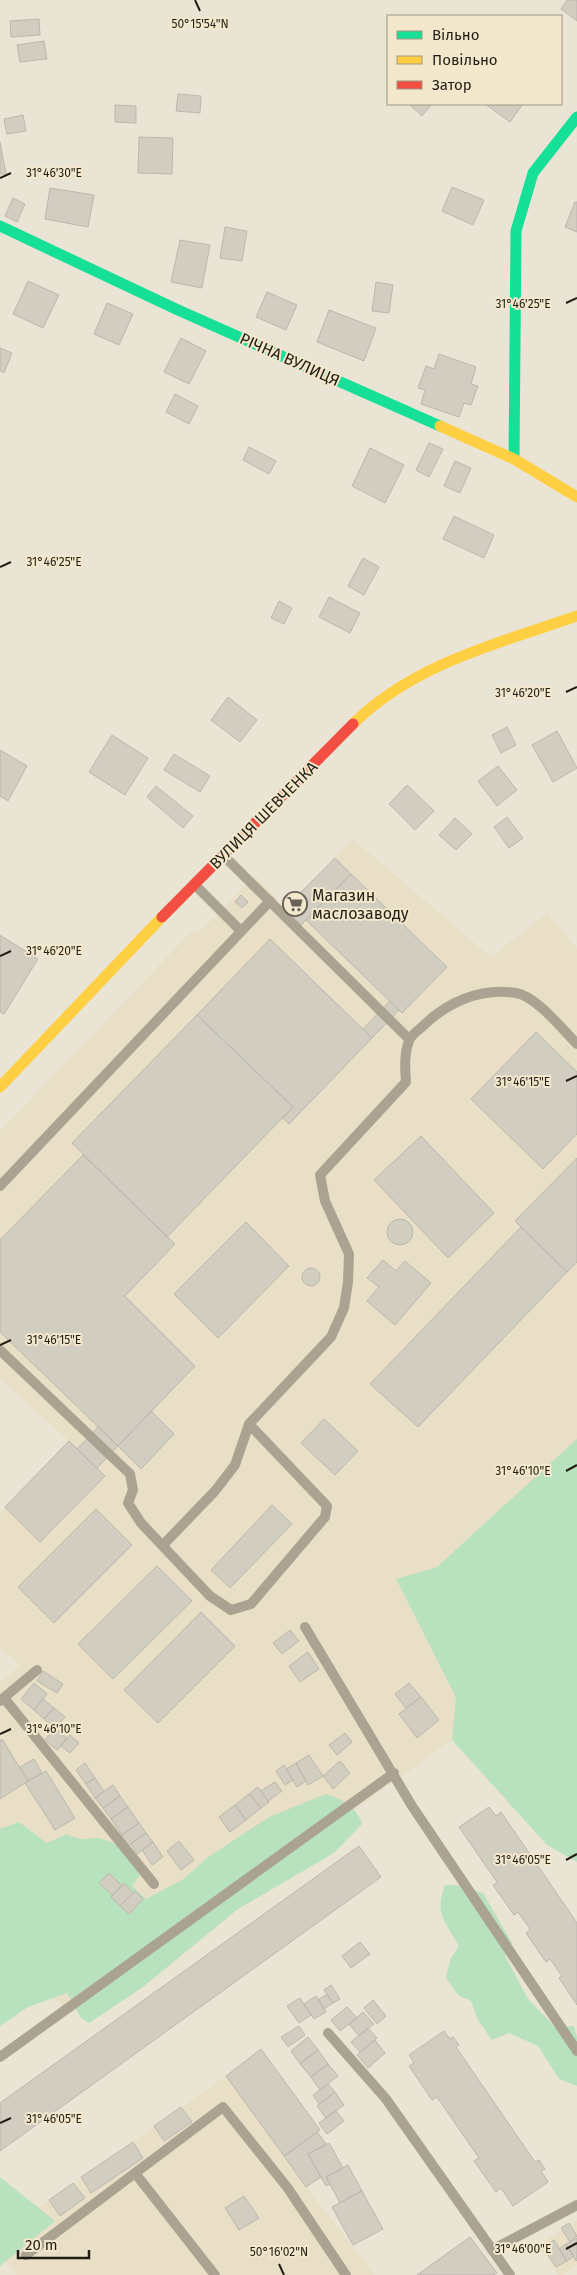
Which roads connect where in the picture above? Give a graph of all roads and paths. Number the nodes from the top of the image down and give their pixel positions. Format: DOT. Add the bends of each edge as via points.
graph roads {
  1 [pos="577,117"];
  2 [pos="0,226"];
  3 [pos="514,459"];
  4 [pos="577,496"];
  5 [pos="577,616"];
  6 [pos="223,855"];
  7 [pos="194,884"];
  8 [pos="270,901"];
  9 [pos="241,931"];
  10 [pos="409,1039"];
  11 [pos="577,1044"];
  12 [pos="0,1088"];
  13 [pos="0,1186"];
  14 [pos="0,1350"];
  15 [pos="249,1424"];
  16 [pos="163,1545"];
  17 [pos="305,1627"];
  18 [pos="37,1670"];
  19 [pos="2,1700"];
  20 [pos="394,1773"];
  21 [pos="154,1884"];
  22 [pos="328,2033"];
  23 [pos="577,2051"];
  24 [pos="0,2057"];
  25 [pos="135,2173"];
  26 [pos="577,2205"];
  27 [pos="492,2250"];
  28 [pos="26,2255"];
  29 [pos="215,2275"];
  30 [pos="346,2275"];
  31 [pos="510,2275"];
  1 -- 3 [label="street" via="533,173 516,231"];
  2 -- 3 [label="street, РІЧНА ВУЛИЦЯ" via="178,310"];
  3 -- 4 [label="street, РІЧНА ВУЛИЦЯ"];
  5 -- 6 [label="street, ВУЛИЦЯ ШЕВЧЕНКА" via="460,656 412,679 361,716"];
  6 -- 7 [label="street, ВУЛИЦЯ ШЕВЧЕНКА"];
  6 -- 8 [label="lane"];
  7 -- 9 [label="lane"];
  7 -- 12 [label="street, ВУЛИЦЯ ШЕВЧЕНКА"];
  8 -- 9 [label="lane"];
  8 -- 10 [label="lane"];
  9 -- 13 [label="lane"];
  10 -- 11 [label="lane" via="434,1014 466,997 517,993 538,1004"];
  10 -- 15 [label="lane" via="404,1061 406,1082 320,1174 325,1201 349,1254 344,1308 331,1337"];
  14 -- 16 [label="lane" via="130,1474 133,1490 128,1503 141,1523"];
  15 -- 16 [label="lane" via="235,1465 215,1491"];
  15 -- 16 [label="lane" via="327,1506 325,1517 251,1604 232,1610 210,1596"];
  17 -- 20 [label="lane"];
  18 -- 19 [label="lane"];
  19 -- 21 [label="lane"];
  20 -- 23 [label="lane" via="412,1806"];
  20 -- 24 [label="lane"];
  22 -- 27 [label="lane" via="386,2099"];
  25 -- 28 [label="lane"];
  25 -- 29 [label="lane"];
  25 -- 30 [label="lane" via="223,2108 287,2187"];
  26 -- 27 [label="lane"];
  27 -- 31 [label="lane"];
}
